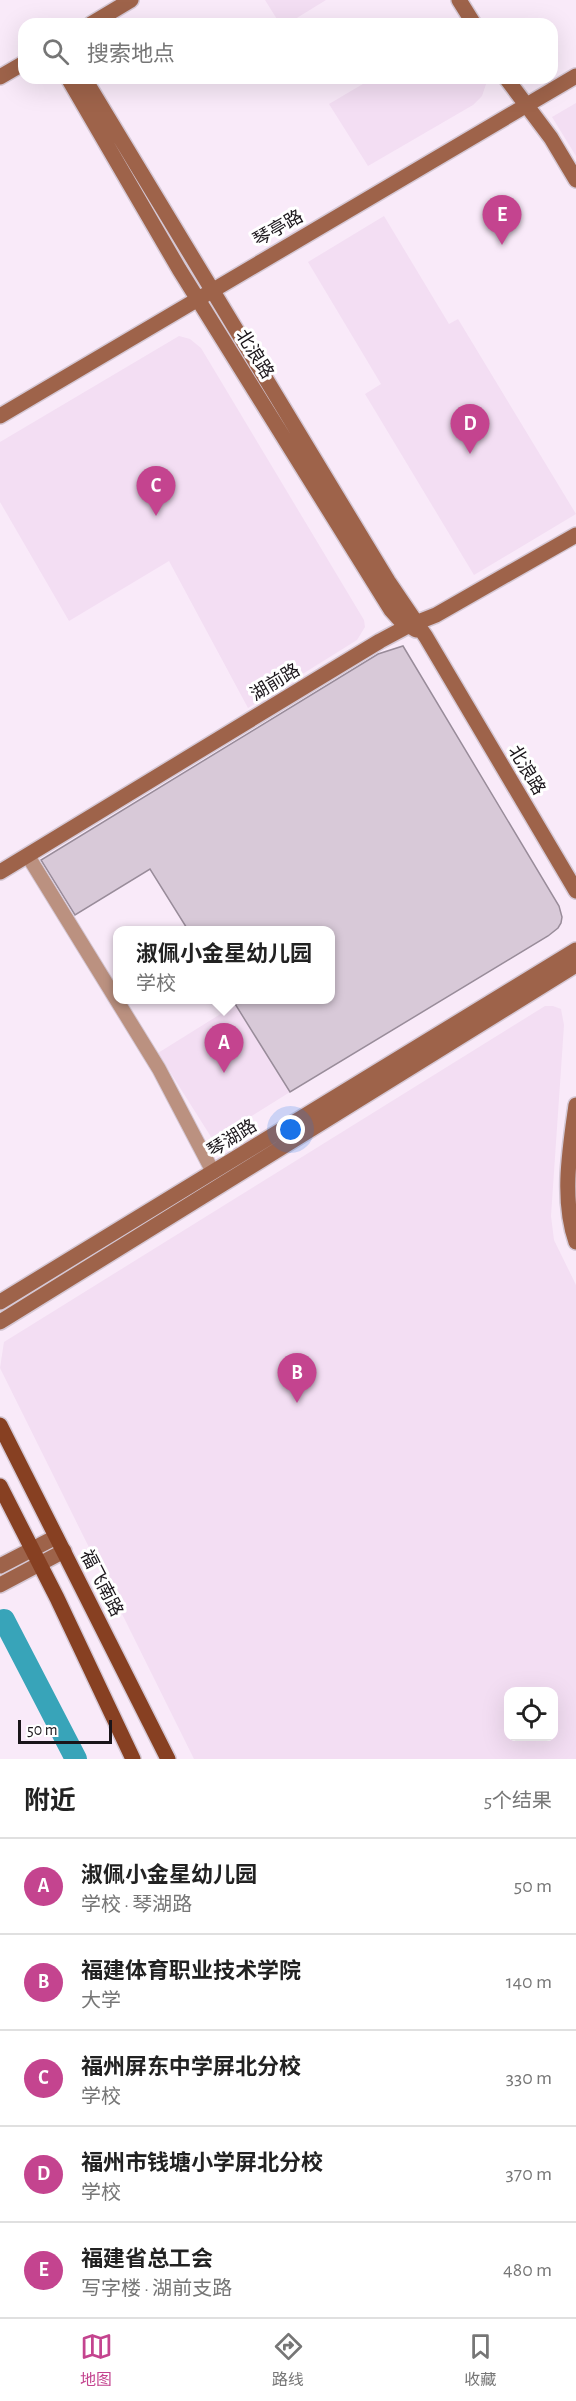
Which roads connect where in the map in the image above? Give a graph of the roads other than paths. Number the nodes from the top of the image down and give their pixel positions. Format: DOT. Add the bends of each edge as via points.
graph roads {
  1 [pos="131,0"];
  2 [pos="459,0"];
  3 [pos="101,18"];
  4 [pos="470,18"];
  5 [pos="18,66"];
  6 [pos="576,75"];
  7 [pos="0,76"];
  8 [pos="72,84"];
  9 [pos="88,84"];
  10 [pos="510,84"];
  11 [pos="526,105"];
  12 [pos="576,180"];
  13 [pos="211,290"];
  14 [pos="197,298"];
  15 [pos="0,416"];
  16 [pos="576,535"];
  17 [pos="412,624"];
  18 [pos="28,856"];
  19 [pos="0,872"];
  20 [pos="576,891"];
  21 [pos="576,950"];
  22 [pos="576,965"];
  23 [pos="113,994"];
  24 [pos="119,1004"];
  25 [pos="576,1105"];
  26 [pos="213,1172"];
  27 [pos="576,1242"];
  28 [pos="0,1302"];
  29 [pos="0,1322"];
  30 [pos="0,1425"];
  31 [pos="0,1486"];
  32 [pos="56,1537"];
  33 [pos="64,1551"];
  34 [pos="36,1556"];
  35 [pos="0,1566"];
  36 [pos="0,1585"];
  37 [pos="133,1759"];
  38 [pos="168,1759"];
  1 -- 3 [label="main road"];
  2 -- 4 [label="main road"];
  5 -- 7 [label="main road"];
  6 -- 11 [label="main road, 琴亭路"];
  8 -- 14 [label="main road, 北浪路"];
  9 -- 13 [label="main road, 北浪路"];
  10 -- 11 [label="main road"];
  11 -- 12 [label="main road"];
  11 -- 13 [label="main road, 琴亭路"];
  13 -- 14 [label="main road, 琴亭路"];
  13 -- 17 [label="main road, 北浪路"];
  14 -- 15 [label="main road, 琴亭路"];
  14 -- 17 [label="main road, 北浪路" via="391,610"];
  16 -- 17 [label="main road, 湖前路" via="436,615"];
  17 -- 18 [label="main road, 湖前路"];
  17 -- 20 [label="main road, 北浪路" via="426,637"];
  18 -- 19 [label="main road, 湖前路"];
  18 -- 23 [label="street"];
  21 -- 26 [label="main road, 琴湖路"];
  22 -- 29 [label="main road"];
  24 -- 26 [label="street" via="159,1069"];
  25 -- 27 [label="main road" via="569,1181"];
  26 -- 28 [label="main road, 琴湖路"];
  30 -- 32 [label="main road, 福飞南路"];
  31 -- 34 [label="main road"];
  32 -- 33 [label="main road, 福飞南路"];
  32 -- 34 [label="main road"];
  33 -- 34 [label="main road"];
  33 -- 38 [label="main road, 福飞南路"];
  34 -- 35 [label="main road"];
  34 -- 36 [label="main road"];
  34 -- 37 [label="main road"];
}
